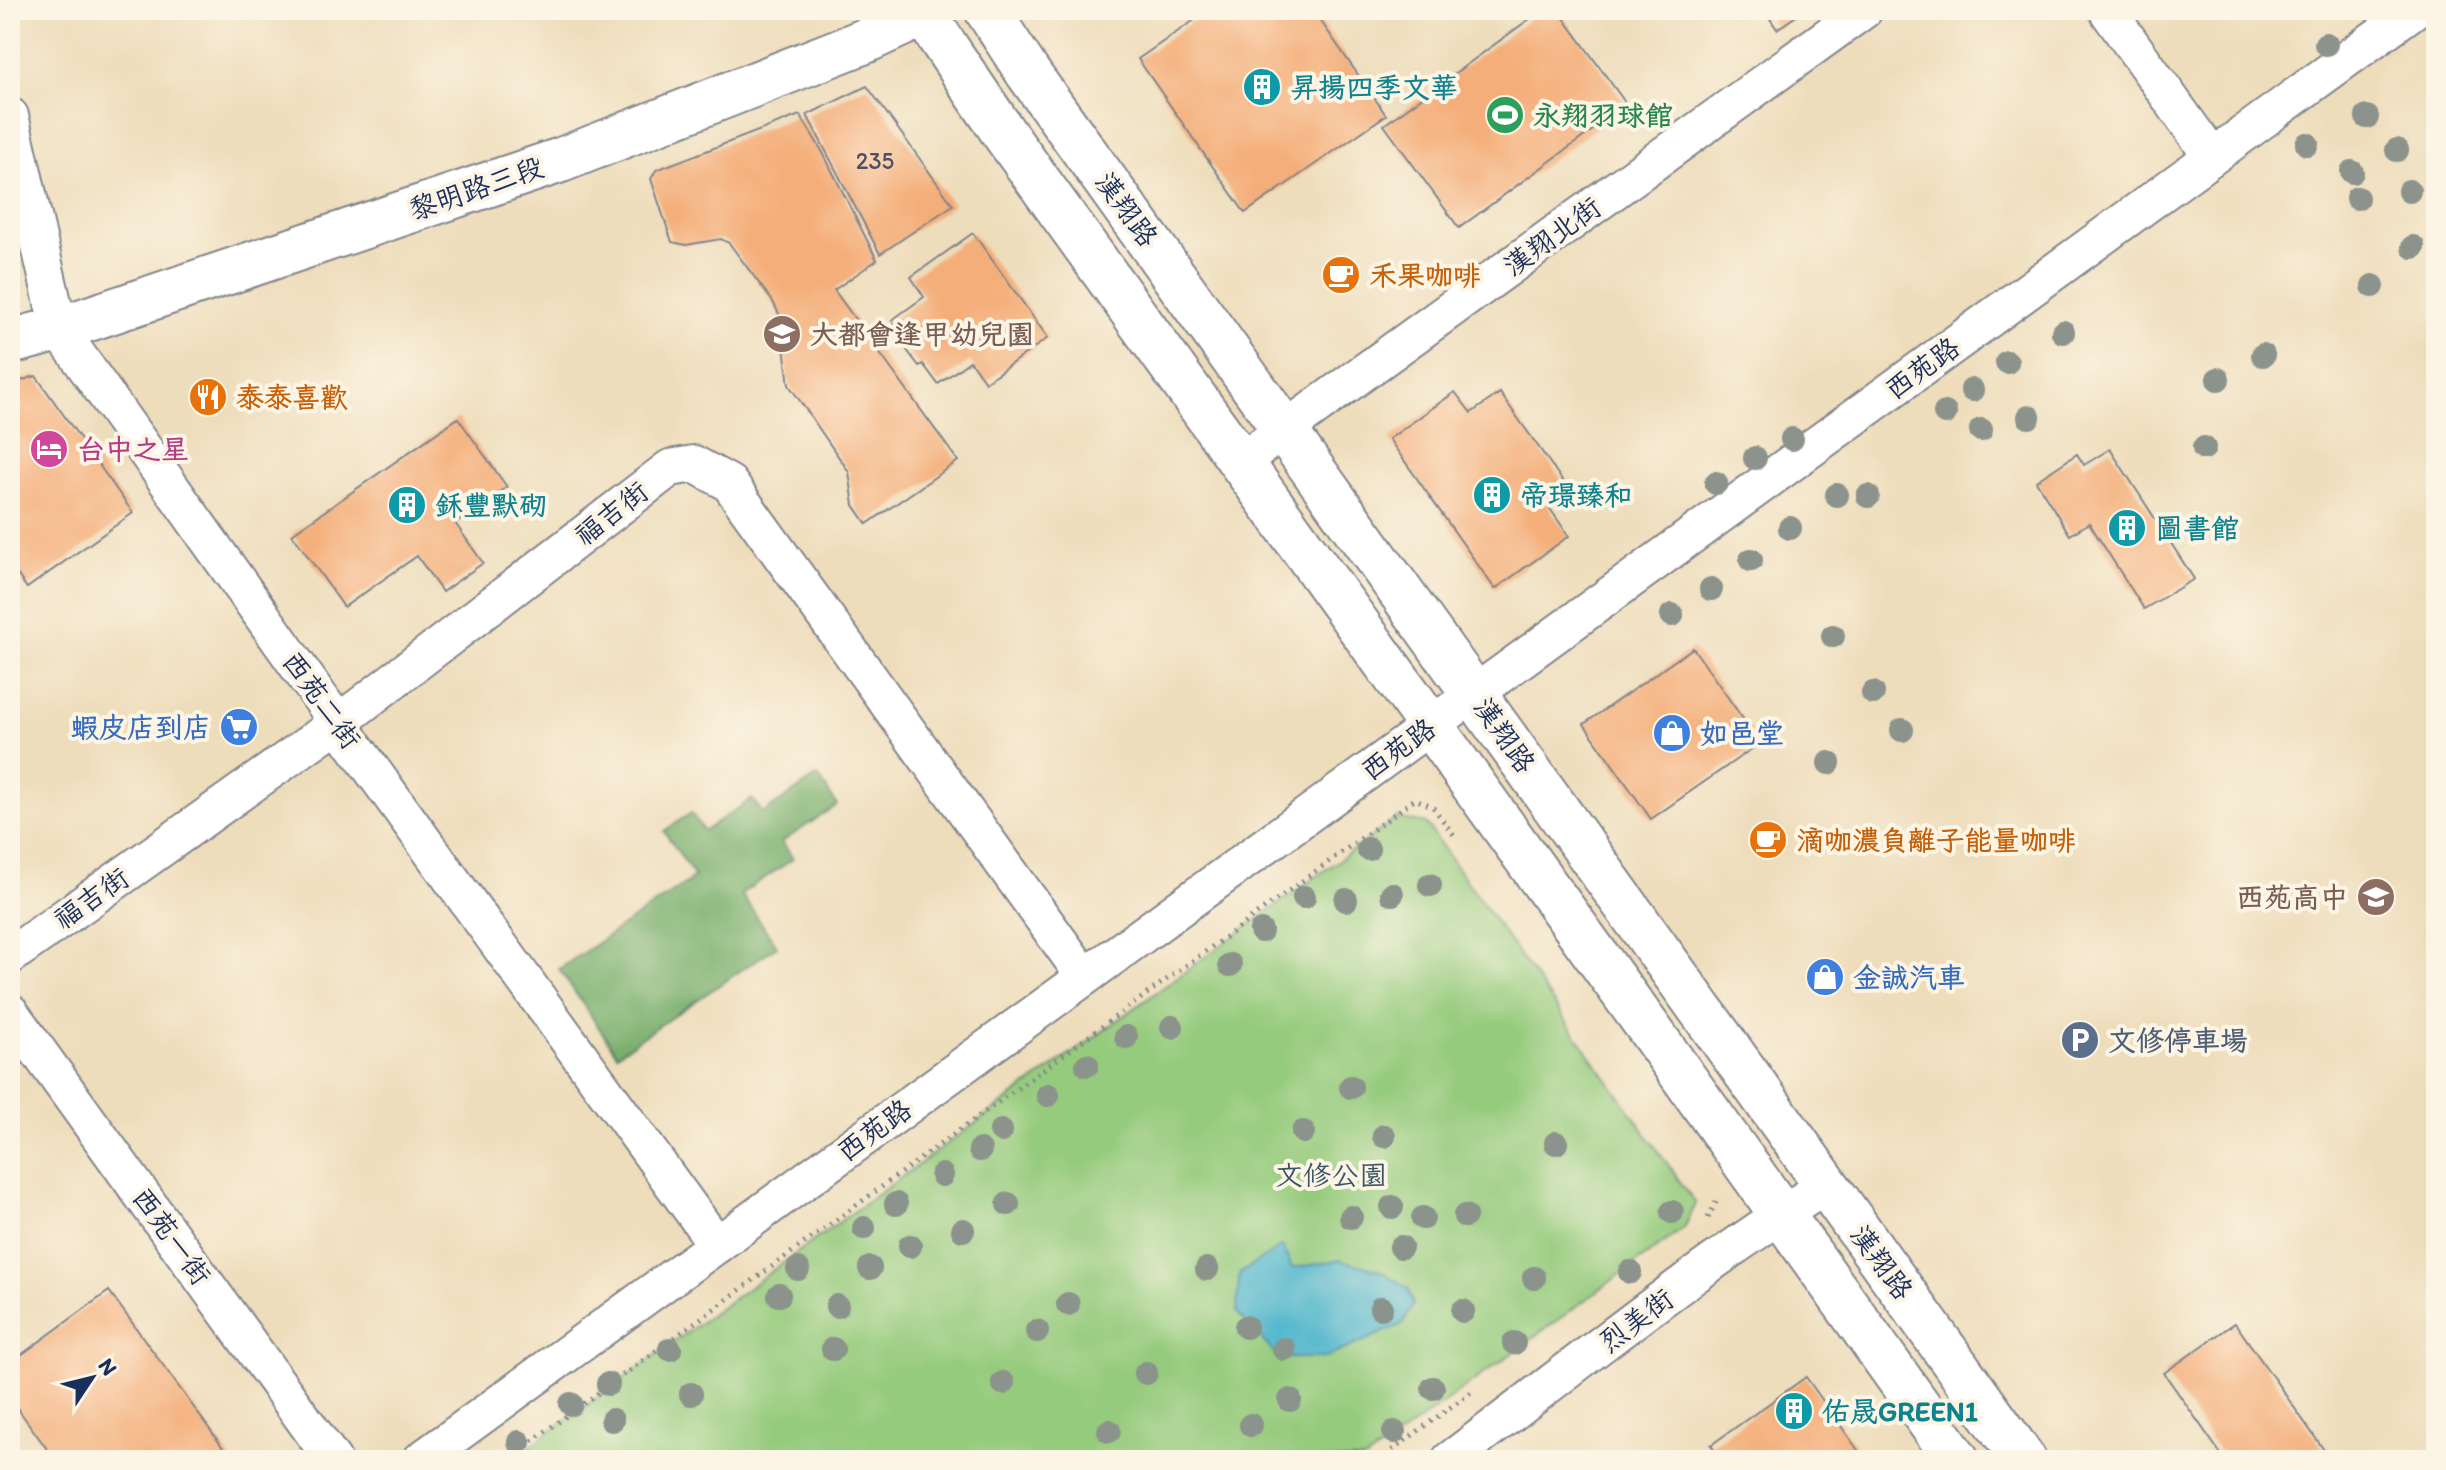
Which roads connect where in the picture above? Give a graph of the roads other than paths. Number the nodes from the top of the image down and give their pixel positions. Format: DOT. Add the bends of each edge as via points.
graph roads {
  1 [pos="987,10"];
  2 [pos="1864,10"];
  3 [pos="2107,10"];
  4 [pos="2414,10"];
  5 [pos="925,11"];
  6 [pos="10,116"];
  7 [pos="2212,157"];
  8 [pos="59,329"];
  9 [pos="10,342"];
  10 [pos="1284,430"];
  11 [pos="1240,462"];
  12 [pos="1475,693"];
  13 [pos="338,723"];
  14 [pos="1430,726"];
  15 [pos="10,956"];
  16 [pos="1085,977"];
  17 [pos="10,1012"];
  18 [pos="1827,1185"];
  19 [pos="1780,1214"];
  20 [pos="717,1245"];
  21 [pos="333,1460"];
  22 [pos="421,1460"];
  23 [pos="1450,1460"];
  24 [pos="1957,1460"];
  25 [pos="2024,1460"];
  1 -- 10 [label="street, 漢翔路"];
  2 -- 10 [label="street, 漢翔北街"];
  3 -- 7 [label="street"];
  4 -- 7 [label="street, 西苑路"];
  5 -- 8 [label="street, 黎明路三段" via="865,41 561,160"];
  5 -- 11 [label="street, 漢翔路" via="1003,132"];
  6 -- 8 [label="street, 西苑二街"];
  7 -- 12 [label="street, 西苑路"];
  8 -- 9 [label="street, 黎明路三段"];
  8 -- 13 [label="street, 西苑二街"];
  10 -- 11 [label="street, 漢翔北街"];
  10 -- 12 [label="street, 漢翔路"];
  11 -- 14 [label="street, 漢翔路"];
  12 -- 14 [label="street, 西苑路"];
  12 -- 18 [label="street, 漢翔路"];
  13 -- 15 [label="street, 福吉街"];
  13 -- 16 [label="street, 福吉街" via="670,468 694,464 729,483"];
  13 -- 20 [label="street, 西苑二街"];
  14 -- 16 [label="street, 西苑路"];
  14 -- 19 [label="street, 漢翔路"];
  16 -- 20 [label="street, 西苑路"];
  17 -- 21 [label="street, 西苑一街"];
  18 -- 19 [label="street, 烈美街"];
  18 -- 25 [label="street, 漢翔路"];
  19 -- 23 [label="street, 烈美街"];
  19 -- 24 [label="street, 漢翔路"];
  20 -- 22 [label="street, 西苑路"];
}
